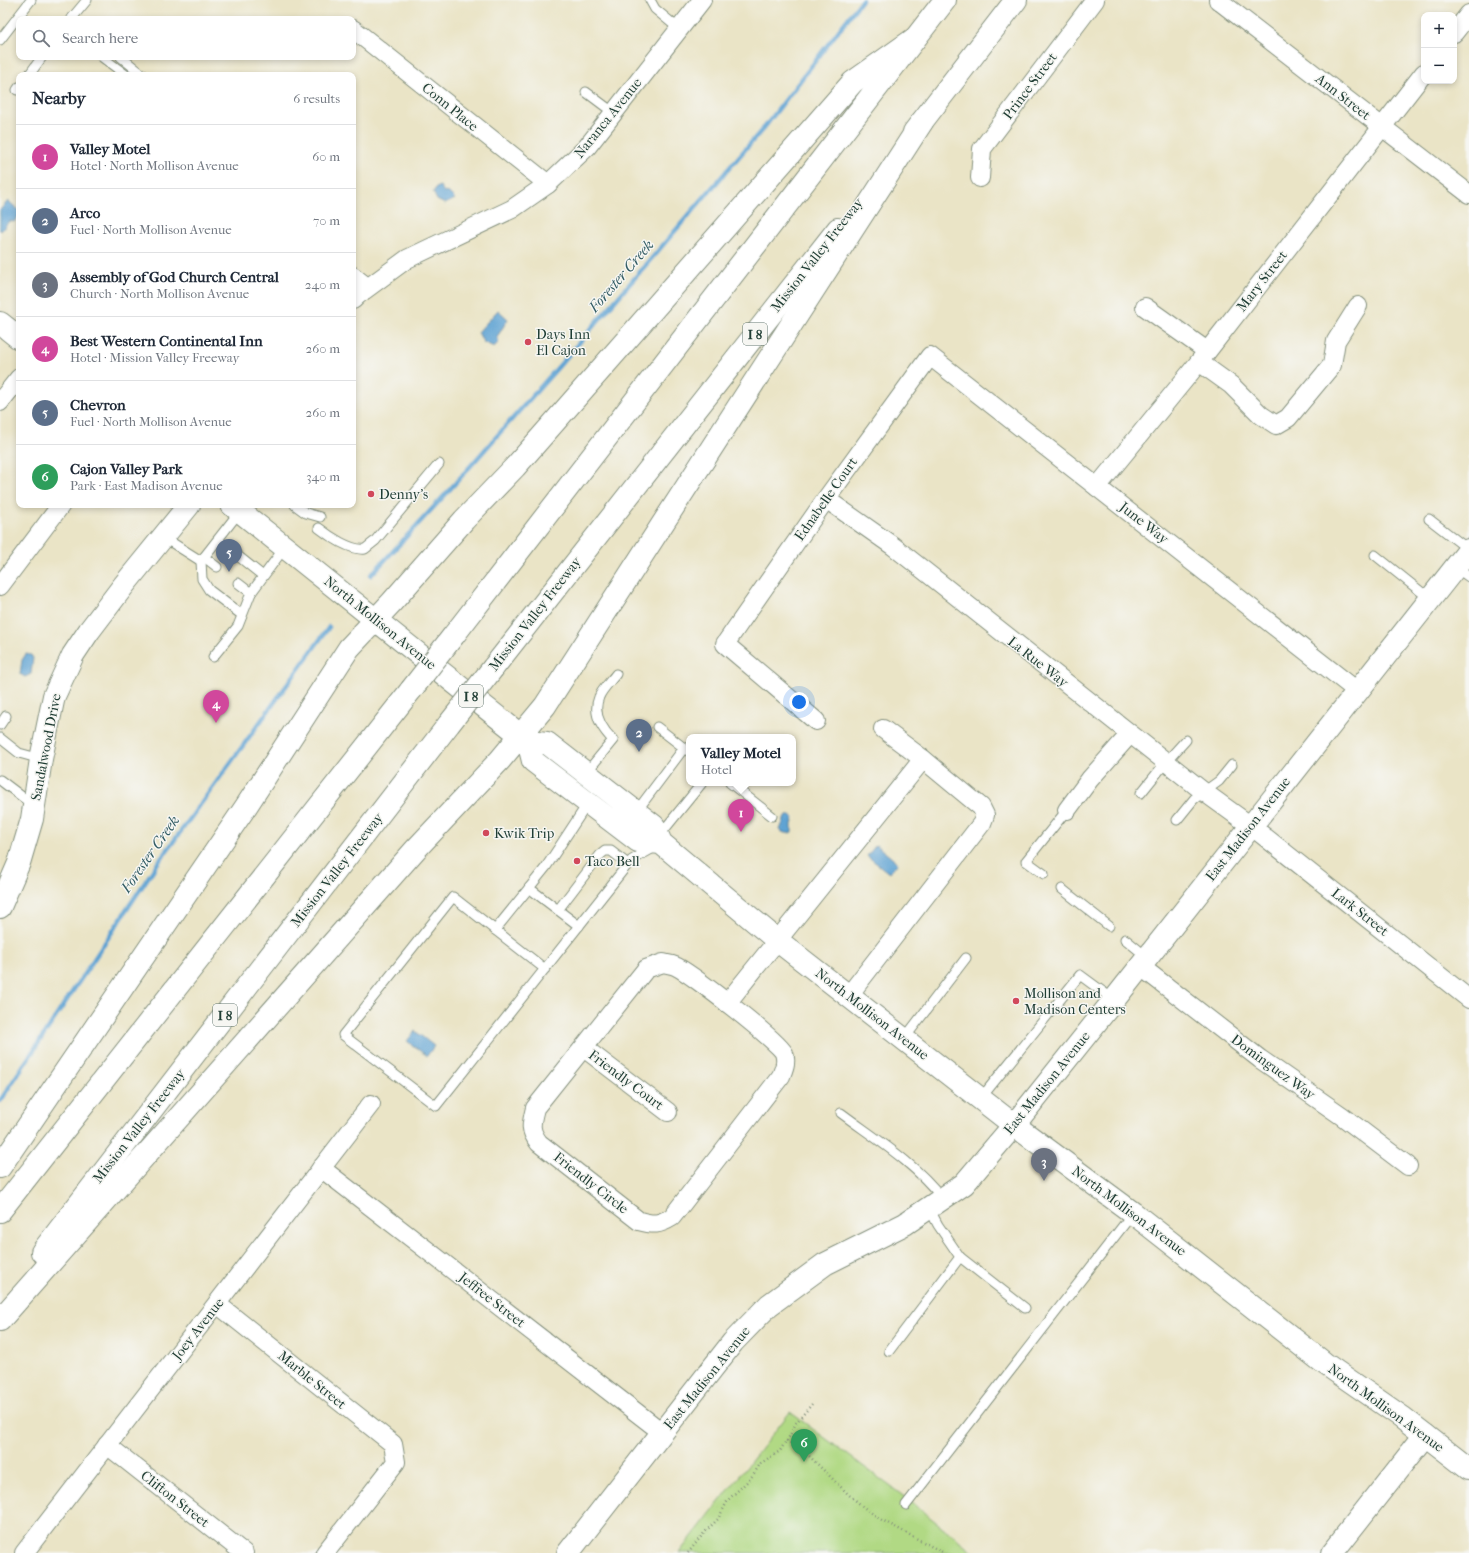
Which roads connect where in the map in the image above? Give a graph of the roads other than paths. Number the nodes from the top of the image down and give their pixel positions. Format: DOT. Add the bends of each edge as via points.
graph roads {
  1 [pos="31,0"];
  2 [pos="87,0"];
  3 [pos="650,0"];
  4 [pos="702,0"];
  5 [pos="945,0"];
  6 [pos="1016,0"];
  7 [pos="1095,0"];
  8 [pos="1218,0"];
  9 [pos="1469,14"];
  10 [pos="19,16"];
  11 [pos="74,16"];
  12 [pos="16,19"];
  13 [pos="679,29"];
  14 [pos="1457,29"];
  15 [pos="356,31"];
  16 [pos="914,39"];
  17 [pos="0,40"];
  18 [pos="40,60"];
  19 [pos="106,60"];
  20 [pos="125,60"];
  21 [pos="30,72"];
  22 [pos="122,72"];
  23 [pos="139,72"];
  24 [pos="1421,77"];
  25 [pos="586,92"];
  26 [pos="614,113"];
  27 [pos="922,122"];
  28 [pos="1383,127"];
  29 [pos="980,178"];
  30 [pos="548,184"];
  31 [pos="1469,194"];
  32 [pos="356,278"];
  33 [pos="367,287"];
  34 [pos="356,297"];
  35 [pos="1358,306"];
  36 [pos="1145,307"];
  37 [pos="0,324"];
  38 [pos="16,336"];
  39 [pos="930,356"];
  40 [pos="1203,356"];
  41 [pos="16,382"];
  42 [pos="0,402"];
  43 [pos="439,464"];
  44 [pos="1098,487"];
  45 [pos="826,498"];
  46 [pos="59,508"];
  47 [pos="186,508"];
  48 [pos="236,508"];
  49 [pos="299,508"];
  50 [pos="320,516"];
  51 [pos="1429,519"];
  52 [pos="319,528"];
  53 [pos="163,536"];
  54 [pos="218,540"];
  55 [pos="285,547"];
  56 [pos="1469,550"];
  57 [pos="1375,555"];
  58 [pos="203,559"];
  59 [pos="217,567"];
  60 [pos="1462,572"];
  61 [pos="263,576"];
  62 [pos="238,583"];
  63 [pos="0,586"];
  64 [pos="251,593"];
  65 [pos="1430,599"];
  66 [pos="242,615"];
  67 [pos="376,619"];
  68 [pos="213,656"];
  69 [pos="616,674"];
  70 [pos="1357,691"];
  71 [pos="6,716"];
  72 [pos="816,721"];
  73 [pos="0,725"];
  74 [pos="657,727"];
  75 [pos="883,729"];
  76 [pos="1130,734"];
  77 [pos="0,738"];
  78 [pos="524,738"];
  79 [pos="1186,740"];
  80 [pos="686,749"];
  81 [pos="686,751"];
  82 [pos="41,759"];
  83 [pos="923,759"];
  84 [pos="1166,762"];
  85 [pos="1232,765"];
  86 [pos="586,773"];
  87 [pos="0,780"];
  88 [pos="700,786"];
  89 [pos="734,786"];
  90 [pos="1204,792"];
  91 [pos="1141,793"];
  92 [pos="591,805"];
  93 [pos="34,806"];
  94 [pos="1067,810"];
  95 [pos="636,812"];
  96 [pos="772,816"];
  97 [pos="1177,820"];
  98 [pos="1250,826"];
  99 [pos="660,840"];
  100 [pos="628,864"];
  101 [pos="1044,874"];
  102 [pos="529,888"];
  103 [pos="1062,889"];
  104 [pos="0,907"];
  105 [pos="558,910"];
  106 [pos="579,926"];
  107 [pos="1109,926"];
  108 [pos="495,930"];
  109 [pos="1125,939"];
  110 [pos="778,941"];
  111 [pos="966,958"];
  112 [pos="1143,962"];
  113 [pos="545,968"];
  114 [pos="849,995"];
  115 [pos="1469,999"];
  116 [pos="1114,1000"];
  117 [pos="727,1003"];
  118 [pos="904,1039"];
  119 [pos="584,1048"];
  120 [pos="981,1098"];
  121 [pos="371,1104"];
  122 [pos="668,1112"];
  123 [pos="841,1113"];
  124 [pos="1014,1125"];
  125 [pos="1408,1166"];
  126 [pos="0,1167"];
  127 [pos="321,1168"];
  128 [pos="936,1203"];
  129 [pos="0,1211"];
  130 [pos="1133,1213"];
  131 [pos="960,1257"];
  132 [pos="217,1304"];
  133 [pos="0,1307"];
  134 [pos="1025,1308"];
  135 [pos="0,1320"];
  136 [pos="889,1351"];
  137 [pos="663,1433"];
  138 [pos="1425,1435"];
  139 [pos="107,1445"];
  140 [pos="1469,1469"];
  141 [pos="906,1505"];
  142 [pos="24,1553"];
  143 [pos="244,1553"];
  144 [pos="325,1553"];
  145 [pos="568,1553"];
  146 [pos="1332,1553"];
  1 -- 10 [label="lane"];
  2 -- 11 [label="lane"];
  3 -- 13 [label="lane" via="655,9"];
  4 -- 13 [label="street, Naranca Avenue"];
  5 -- 16 [label="main road"];
  6 -- 27 [label="main road, Mission Valley Freeway / I 8"];
  7 -- 29 [label="street, Prince Street" via="982,149"];
  8 -- 28 [label="street, Ann Street"];
  9 -- 14 [label="street"];
  12 -- 17 [label="lane"];
  13 -- 26 [label="street, Naranca Avenue"];
  15 -- 30 [label="street, Conn Place"];
  16 -- 67 [label="main road" via="853,82 515,467"];
  16 -- 129 [label="main road, bridge" via="454,635"];
  18 -- 21 [label="lane"];
  19 -- 22 [label="lane"];
  20 -- 23 [label="lane"];
  24 -- 28 [label="street, Mary Street"];
  25 -- 26 [label="lane"];
  26 -- 30 [label="street, Naranca Avenue" via="588,147"];
  27 -- 78 [label="main road"];
  27 -- 133 [label="main road, Mission Valley Freeway / I 8, bridge" via="449,724"];
  28 -- 31 [label="street, Ann Street"];
  28 -- 40 [label="street, Mary Street"];
  30 -- 33 [label="street, Naranca Avenue" via="512,209 406,259"];
  32 -- 33 [label="street"];
  33 -- 34 [label="street, Naranca Avenue"];
  35 -- 40 [label="street" via="1336,341 1332,365 1288,418 1276,425 1261,415"];
  36 -- 40 [label="street"];
  37 -- 38 [label="main road"];
  39 -- 44 [label="street, June Way"];
  39 -- 45 [label="street, Ednabelle Court"];
  40 -- 44 [label="street, Mary Street"];
  41 -- 42 [label="street"];
  43 -- 52 [label="lane" via="375,541 365,549 354,548 330,537"];
  44 -- 70 [label="street, June Way"];
  45 -- 72 [label="street, Ednabelle Court" via="725,644"];
  45 -- 76 [label="street, La Rue Way" via="892,546"];
  46 -- 63 [label="street"];
  47 -- 53 [label="main road, Sandalwood Drive"];
  48 -- 54 [label="lane"];
  48 -- 55 [label="main road, North Mollison Avenue"];
  49 -- 50 [label="lane" via="306,513"];
  51 -- 56 [label="lane"];
  53 -- 58 [label="lane"];
  53 -- 82 [label="main road, Sandalwood Drive" via="73,655 54,696"];
  54 -- 58 [label="lane"];
  54 -- 61 [label="lane"];
  55 -- 61 [label="lane"];
  55 -- 67 [label="main road, North Mollison Avenue"];
  56 -- 60 [label="main road, East Madison Avenue"];
  57 -- 65 [label="lane"];
  58 -- 59 [label="lane"];
  58 -- 66 [label="lane" via="202,580 209,590"];
  60 -- 65 [label="main road, East Madison Avenue"];
  61 -- 64 [label="lane"];
  62 -- 64 [label="lane"];
  64 -- 66 [label="lane"];
  65 -- 70 [label="main road, East Madison Avenue"];
  66 -- 68 [label="lane" via="238,626"];
  67 -- 78 [label="main road, North Mollison Avenue"];
  67 -- 126 [label="main road" via="349,648 245,808"];
  69 -- 86 [label="lane" via="599,697 597,709 599,724 613,740"];
  70 -- 98 [label="main road, East Madison Avenue"];
  71 -- 73 [label="lane"];
  74 -- 80 [label="lane"];
  75 -- 83 [label="street"];
  76 -- 84 [label="street, La Rue Way"];
  76 -- 94 [label="street" via="1090,779"];
  77 -- 82 [label="lane" via="20,753"];
  78 -- 86 [label="main road, North Mollison Avenue" via="547,743"];
  78 -- 92 [label="main road" via="533,761"];
  78 -- 135 [label="main road" via="415,850"];
  79 -- 84 [label="lane"];
  81 -- 95 [label="lane"];
  82 -- 93 [label="main road, Sandalwood Drive"];
  83 -- 110 [label="street"];
  83 -- 114 [label="street" via="982,807 985,814 982,823"];
  84 -- 90 [label="street, La Rue Way"];
  84 -- 91 [label="lane"];
  85 -- 90 [label="lane" via="1219,781"];
  86 -- 95 [label="main road, North Mollison Avenue"];
  87 -- 93 [label="lane"];
  88 -- 99 [label="lane"];
  89 -- 96 [label="lane"];
  90 -- 97 [label="lane" via="1194,799"];
  90 -- 98 [label="street, La Rue Way"];
  92 -- 95 [label="main road" via="606,805 630,816"];
  92 -- 99 [label="main road" via="638,841"];
  92 -- 102 [label="lane"];
  93 -- 104 [label="main road, Sandalwood Drive" via="19,863"];
  94 -- 101 [label="lane" via="1026,861"];
  95 -- 99 [label="main road, North Mollison Avenue" via="654,826"];
  98 -- 112 [label="main road, East Madison Avenue"];
  98 -- 115 [label="street, Lark Street"];
  99 -- 100 [label="lane"];
  99 -- 110 [label="main road, North Mollison Avenue"];
  100 -- 105 [label="lane" via="611,851 605,851"];
  100 -- 106 [label="lane"];
  102 -- 105 [label="lane"];
  102 -- 108 [label="lane"];
  103 -- 107 [label="lane"];
  105 -- 106 [label="lane"];
  106 -- 113 [label="lane"];
  108 -- 113 [label="lane"];
  108 -- 113 [label="lane" via="453,897 343,1035 436,1106"];
  109 -- 112 [label="lane"];
  110 -- 114 [label="main road, North Mollison Avenue"];
  110 -- 117 [label="street"];
  111 -- 118 [label="lane"];
  112 -- 116 [label="main road, East Madison Avenue"];
  112 -- 125 [label="street, Dominguez Way" via="1260,1060 1342,1116"];
  114 -- 118 [label="main road, North Mollison Avenue"];
  116 -- 120 [label="lane" via="1080,975"];
  116 -- 124 [label="main road, East Madison Avenue"];
  117 -- 119 [label="street, Friendly Circle" via="676,966 663,963 646,969"];
  117 -- 119 [label="street, Friendly Circle" via="774,1041 784,1052 786,1064 781,1076 682,1204 663,1223 652,1225 639,1221 539,1144 533,1135 531,1124 535,1108"];
  118 -- 120 [label="main road, North Mollison Avenue"];
  119 -- 122 [label="street, Friendly Court"];
  120 -- 124 [label="main road, North Mollison Avenue"];
  121 -- 127 [label="street, Joey Avenue"];
  123 -- 128 [label="lane" via="917,1169 930,1183"];
  124 -- 128 [label="main road, East Madison Avenue" via="964,1184"];
  124 -- 130 [label="main road, North Mollison Avenue"];
  127 -- 132 [label="street, Joey Avenue"];
  127 -- 137 [label="street, Jeffree Street"];
  128 -- 131 [label="lane" via="938,1225"];
  128 -- 137 [label="main road, East Madison Avenue" via="905,1224 825,1264 769,1305 733,1342"];
  130 -- 138 [label="main road, North Mollison Avenue" via="1324,1363"];
  130 -- 141 [label="lane"];
  131 -- 134 [label="lane"];
  131 -- 136 [label="lane"];
  132 -- 139 [label="street, Joey Avenue"];
  132 -- 144 [label="street, Marble Street" via="393,1444 396,1462"];
  137 -- 145 [label="main road, East Madison Avenue"];
  138 -- 140 [label="main road, North Mollison Avenue"];
  138 -- 146 [label="main road"];
  139 -- 142 [label="street, Joey Avenue"];
  139 -- 143 [label="street, Clifton Street"];
}
